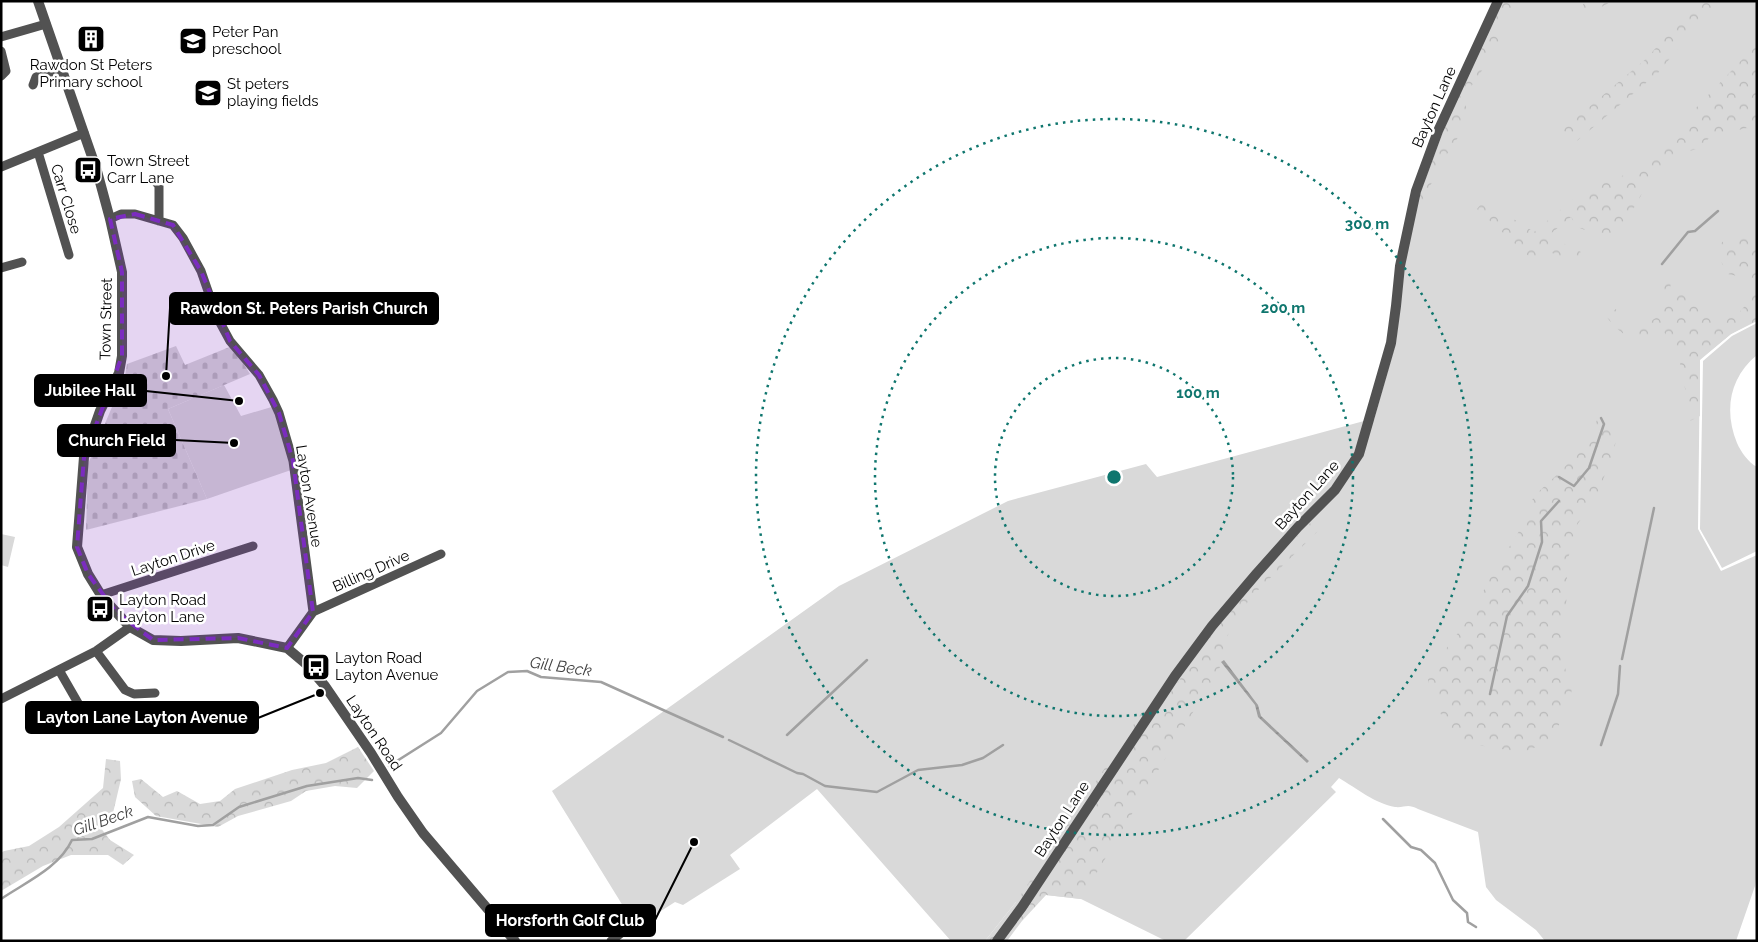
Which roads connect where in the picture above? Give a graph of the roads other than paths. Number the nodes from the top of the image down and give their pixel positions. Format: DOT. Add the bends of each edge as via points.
graph roads {
  1 [pos="38,1"];
  2 [pos="1498,1"];
  3 [pos="46,24"];
  4 [pos="1,37"];
  5 [pos="1,51"];
  6 [pos="62,69"];
  7 [pos="1,76"];
  8 [pos="33,85"];
  9 [pos="84,133"];
  10 [pos="38,152"];
  11 [pos="1,167"];
  12 [pos="155,181"];
  13 [pos="110,219"];
  14 [pos="158,221"];
  15 [pos="69,255"];
  16 [pos="22,262"];
  17 [pos="1,268"];
  18 [pos="253,546"];
  19 [pos="441,554"];
  20 [pos="101,595"];
  21 [pos="313,612"];
  22 [pos="130,627"];
  23 [pos="287,648"];
  24 [pos="96,651"];
  25 [pos="59,670"];
  26 [pos="155,693"];
  27 [pos="3,695"];
  28 [pos="78,703"];
  29 [pos="634,923"];
  30 [pos="515,941"];
  31 [pos="611,941"];
  32 [pos="997,941"];
  1 -- 3 [label="street, Town Street"];
  2 -- 32 [label="street, Bayton Lane" via="1438,131 1416,192 1400,266 1391,343 1359,454 1335,490 1212,626 1174,676"];
  3 -- 4 [label="street"];
  3 -- 6 [label="street, Town Street"];
  5 -- 7 [label="street" via="6,71"];
  6 -- 8 [label="street" via="36,77"];
  6 -- 9 [label="street, Town Street"];
  9 -- 10 [label="street"];
  9 -- 13 [label="street, Town Street"];
  10 -- 11 [label="street"];
  10 -- 15 [label="street, Carr Close"];
  12 -- 14 [label="street" via="159,186"];
  13 -- 14 [label="street, Layton Avenue" via="122,214 135,214"];
  13 -- 20 [label="street, Town Street" via="122,272 122,356 119,373 100,411 84,457 78,547 88,574"];
  14 -- 21 [label="street, Layton Avenue" via="173,225 183,238 201,271 217,317 230,342 259,375 279,413 293,461"];
  16 -- 17 [label="street"];
  18 -- 20 [label="street, Layton Drive"];
  19 -- 21 [label="street, Billing Drive"];
  20 -- 22 [label="street, Town Street"];
  21 -- 23 [label="street"];
  22 -- 23 [label="street, Layton Road" via="162,642 238,638"];
  22 -- 24 [label="street"];
  23 -- 30 [label="street, Layton Road" via="325,686 423,833"];
  24 -- 25 [label="street"];
  24 -- 26 [label="street" via="129,693"];
  25 -- 27 [label="street"];
  25 -- 28 [label="street"];
  29 -- 31 [label="street"];
}
